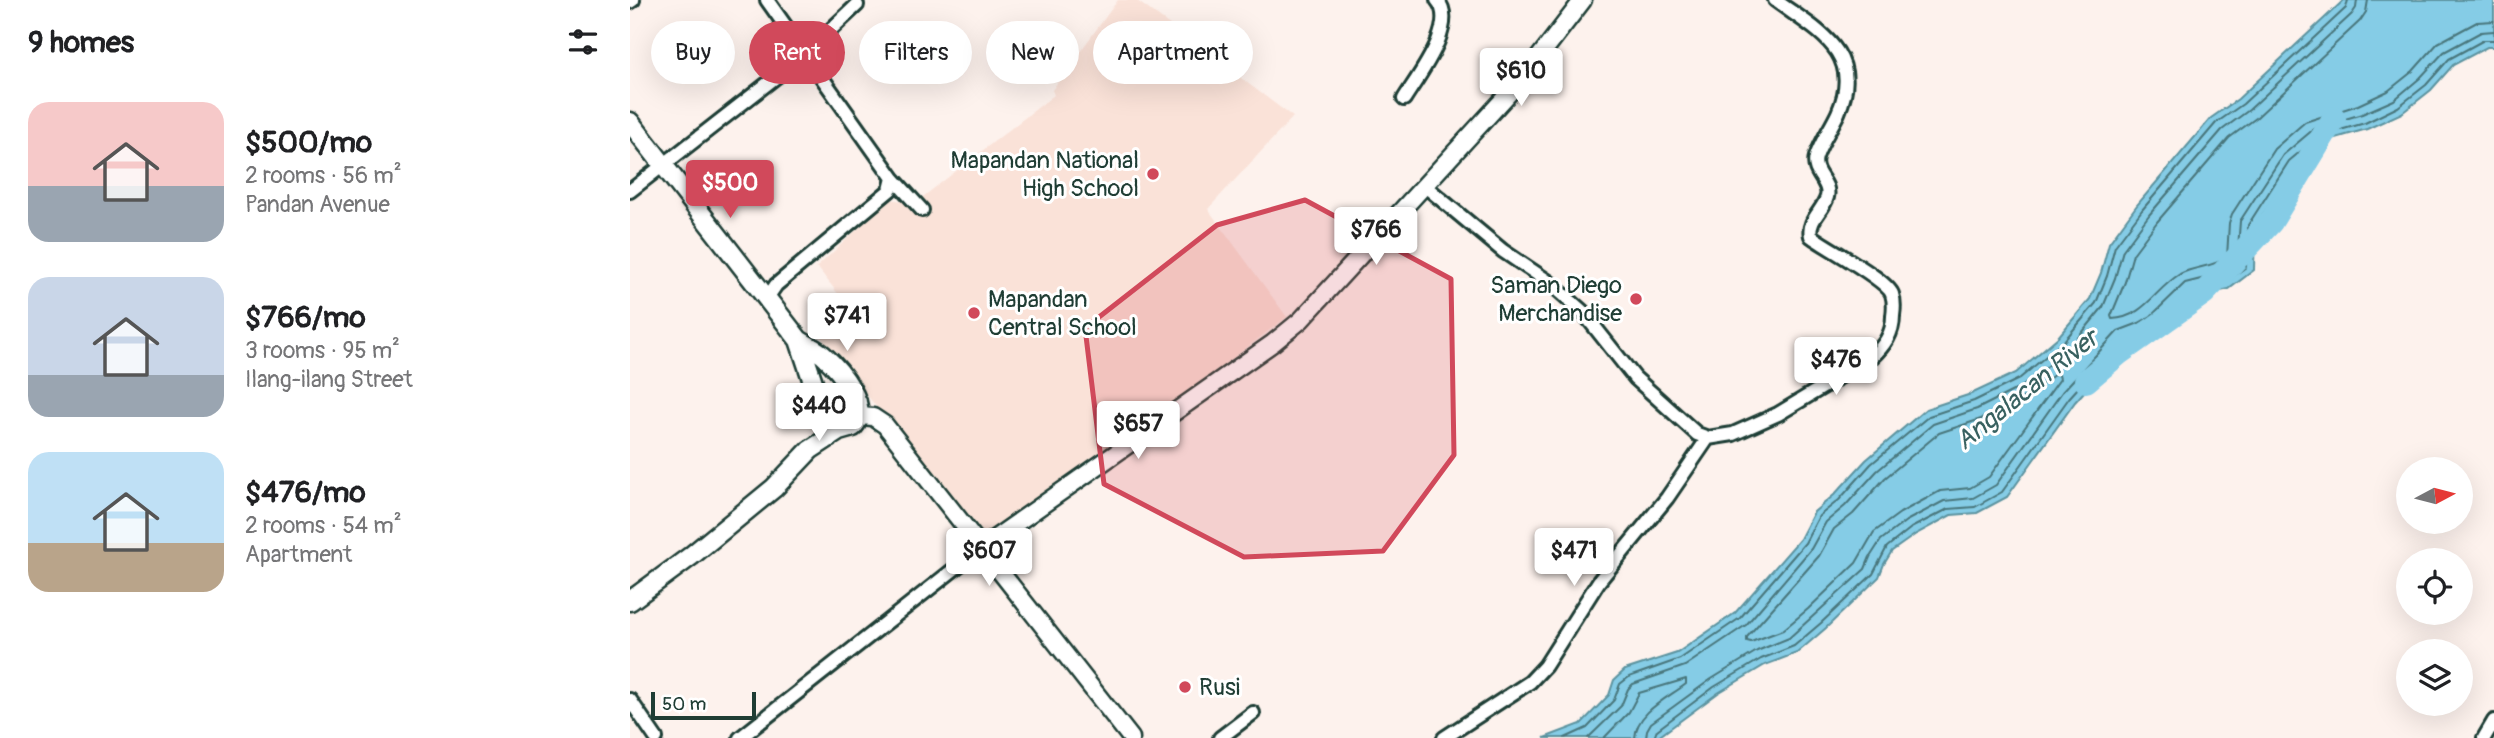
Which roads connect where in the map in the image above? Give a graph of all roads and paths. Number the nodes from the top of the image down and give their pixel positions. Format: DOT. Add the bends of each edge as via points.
graph roads {
  1 [pos="767,0"];
  2 [pos="1437,0"];
  3 [pos="1583,0"];
  4 [pos="1774,0"];
  5 [pos="856,5"];
  6 [pos="781,21"];
  7 [pos="839,21"];
  8 [pos="767,84"];
  9 [pos="825,84"];
  10 [pos="1404,99"];
  11 [pos="630,122"];
  12 [pos="663,167"];
  13 [pos="893,178"];
  14 [pos="1424,186"];
  15 [pos="630,191"];
  16 [pos="922,210"];
  17 [pos="767,298"];
  18 [pos="799,340"];
  19 [pos="858,409"];
  20 [pos="824,417"];
  21 [pos="839,431"];
  22 [pos="1708,438"];
  23 [pos="810,450"];
  24 [pos="981,548"];
  25 [pos="630,601"];
  26 [pos="630,700"];
  27 [pos="1253,713"];
  28 [pos="2494,721"];
  29 [pos="656,738"];
  30 [pos="740,738"];
  31 [pos="1131,738"];
  32 [pos="1220,738"];
  33 [pos="1444,738"];
  34 [pos="2484,738"];
  1 -- 6 [label="street"];
  2 -- 10 [label="street" via="1444,11 1443,29"];
  3 -- 14 [label="street" via="1523,78"];
  4 -- 22 [label="street" via="1829,41 1845,65 1839,111 1816,155 1815,170 1825,184 1827,198 1810,227 1811,236 1884,282 1891,293 1893,326 1884,346 1859,366 1778,414 1733,434"];
  5 -- 7 [label="street"];
  8 -- 12 [label="street"];
  9 -- 13 [label="street"];
  11 -- 12 [label="main road"];
  12 -- 15 [label="street"];
  12 -- 17 [label="main road"];
  13 -- 16 [label="street"];
  13 -- 17 [label="street" via="890,190 776,285"];
  14 -- 22 [label="street" via="1558,289 1582,311 1635,378 1697,434"];
  14 -- 24 [label="street" via="1319,303 1273,343"];
  17 -- 18 [label="main road"];
  18 -- 19 [label="main road" via="825,357 848,385"];
  18 -- 20 [label="main road"];
  19 -- 20 [label="main road" via="845,394 836,395 828,400"];
  19 -- 21 [label="main road" via="853,427"];
  19 -- 24 [label="street" via="885,425"];
  20 -- 21 [label="main road" via="830,428"];
  20 -- 23 [label="main road"];
  21 -- 23 [label="main road"];
  22 -- 33 [label="street" via="1600,581 1545,666 1530,682"];
  23 -- 25 [label="main road" via="774,488"];
  24 -- 30 [label="street"];
  24 -- 31 [label="street"];
  26 -- 29 [label="street"];
  27 -- 32 [label="street"];
  28 -- 34 [label="street"];
}
